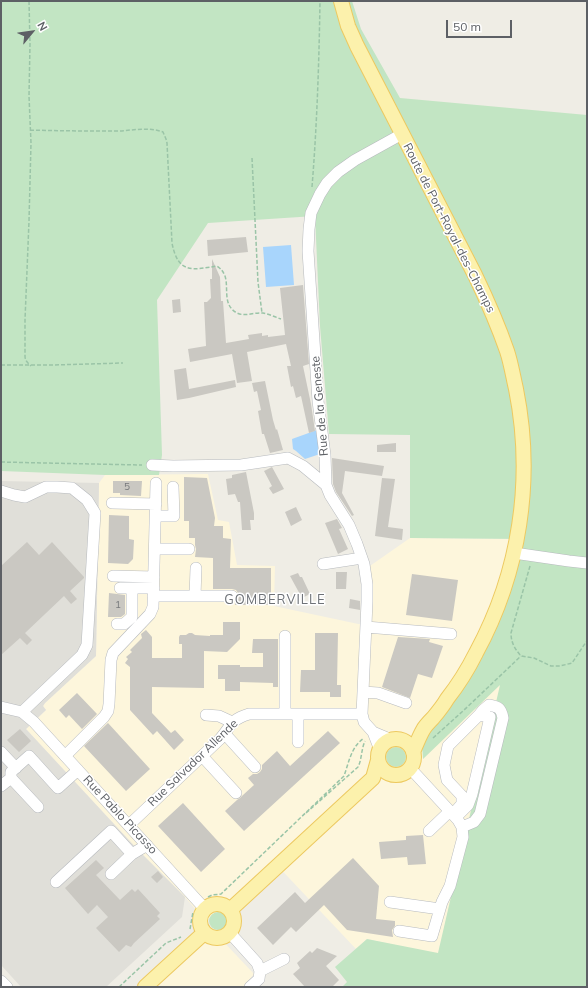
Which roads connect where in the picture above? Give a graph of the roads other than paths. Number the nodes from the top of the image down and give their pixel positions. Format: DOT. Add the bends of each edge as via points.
graph roads {
  1 [pos="341,1"];
  2 [pos="402,134"];
  3 [pos="325,464"];
  4 [pos="152,465"];
  5 [pos="303,466"];
  6 [pos="156,483"];
  7 [pos="326,485"];
  8 [pos="173,487"];
  9 [pos="1,491"];
  10 [pos="112,504"];
  11 [pos="156,504"];
  12 [pos="156,516"];
  13 [pos="155,549"];
  14 [pos="189,549"];
  15 [pos="514,553"];
  16 [pos="362,558"];
  17 [pos="587,562"];
  18 [pos="323,564"];
  19 [pos="196,568"];
  20 [pos="113,576"];
  21 [pos="154,587"];
  22 [pos="120,588"];
  23 [pos="132,588"];
  24 [pos="196,596"];
  25 [pos="232,596"];
  26 [pos="117,624"];
  27 [pos="366,626"];
  28 [pos="451,634"];
  29 [pos="284,636"];
  30 [pos="363,692"];
  31 [pos="406,703"];
  32 [pos="1,707"];
  33 [pos="22,712"];
  34 [pos="285,714"];
  35 [pos="298,714"];
  36 [pos="362,714"];
  37 [pos="206,715"];
  38 [pos="479,715"];
  39 [pos="232,722"];
  40 [pos="373,732"];
  41 [pos="225,734"];
  42 [pos="421,734"];
  43 [pos="397,740"];
  44 [pos="298,742"];
  45 [pos="1,752"];
  46 [pos="413,752"];
  47 [pos="379,755"];
  48 [pos="64,756"];
  49 [pos="202,756"];
  50 [pos="255,767"];
  51 [pos="410,768"];
  52 [pos="78,770"];
  53 [pos="13,773"];
  54 [pos="390,774"];
  55 [pos="373,778"];
  56 [pos="1,786"];
  57 [pos="236,792"];
  58 [pos="38,807"];
  59 [pos="453,814"];
  60 [pos="128,825"];
  61 [pos="462,827"];
  62 [pos="429,830"];
  63 [pos="147,845"];
  64 [pos="132,854"];
  65 [pos="111,874"];
  66 [pos="56,882"];
  67 [pos="390,902"];
  68 [pos="441,905"];
  69 [pos="205,909"];
  70 [pos="230,910"];
  71 [pos="399,931"];
  72 [pos="204,933"];
  73 [pos="230,933"];
  74 [pos="284,959"];
  75 [pos="260,971"];
  76 [pos="1,981"];
  77 [pos="7,987"];
  78 [pos="145,987"];
  79 [pos="250,987"];
  1 -- 2 [label="main road, Route de Port-Royal-des-Champs" via="357,46"];
  2 -- 3 [label="street, Rue de la Geneste" via="354,160 338,172 327,183 311,213 308,251"];
  2 -- 15 [label="main road, Route de Port-Royal-des-Champs" via="475,275 507,352 520,410 524,453 522,504"];
  3 -- 5 [label="street"];
  3 -- 7 [label="street, Rue de la Geneste"];
  4 -- 5 [label="street" via="241,465 288,458"];
  5 -- 7 [label="street"];
  6 -- 11 [label="street"];
  7 -- 16 [label="street, Rue de la Geneste" via="349,525"];
  8 -- 12 [label="street" via="174,516"];
  9 -- 33 [label="street" via="25,497 46,487 72,488 87,500 95,512 87,644 82,655"];
  10 -- 11 [label="street"];
  11 -- 12 [label="street"];
  12 -- 13 [label="street"];
  13 -- 14 [label="street"];
  13 -- 21 [label="street"];
  15 -- 17 [label="street"];
  15 -- 42 [label="main road, Route de Port-Royal-des-Champs" via="500,600 477,652 457,686"];
  16 -- 18 [label="street"];
  16 -- 27 [label="street, Rue de la Geneste" via="367,584"];
  19 -- 24 [label="street"];
  20 -- 21 [label="street"];
  21 -- 23 [label="street"];
  21 -- 24 [label="street"];
  21 -- 48 [label="street" via="150,614 113,654 108,711"];
  22 -- 23 [label="street"];
  23 -- 26 [label="street" via="132,617 124,624"];
  24 -- 25 [label="street"];
  27 -- 28 [label="street"];
  27 -- 30 [label="street, Rue de la Geneste"];
  29 -- 34 [label="street"];
  30 -- 31 [label="street" via="378,693"];
  30 -- 36 [label="street, Rue de la Geneste"];
  32 -- 33 [label="street"];
  33 -- 48 [label="street, Rue Pablo Picasso"];
  34 -- 35 [label="street, Rue Salvador Allende"];
  34 -- 39 [label="street, Rue Salvador Allende" via="249,714"];
  35 -- 36 [label="street, Rue Salvador Allende"];
  35 -- 44 [label="street"];
  36 -- 40 [label="street" via="364,722"];
  37 -- 39 [label="street" via="220,716"];
  38 -- 59 [label="street" via="490,717 472,794 468,805"];
  38 -- 59 [label="street" via="448,746 444,765 447,780 462,796 462,804"];
  38 -- 61 [label="street" via="489,706 498,707 503,718 480,814 474,822"];
  39 -- 41 [label="street, Rue Salvador Allende"];
  40 -- 43 [label="street"];
  40 -- 47 [label="street"];
  41 -- 49 [label="street, Rue Salvador Allende"];
  41 -- 50 [label="street"];
  42 -- 43 [label="main road, Route de Port-Royal-des-Champs"];
  42 -- 46 [label="main road, Route de Port-Royal-des-Champs"];
  43 -- 46 [label="main road" via="406,743"];
  43 -- 47 [label="main road" via="383,745"];
  45 -- 53 [label="street"];
  46 -- 51 [label="main road" via="414,758"];
  47 -- 54 [label="main road" via="382,768"];
  47 -- 55 [label="main road"];
  48 -- 52 [label="street, Rue Pablo Picasso"];
  49 -- 57 [label="street"];
  49 -- 60 [label="street, Rue Salvador Allende"];
  51 -- 54 [label="main road" via="403,774"];
  51 -- 59 [label="street"];
  52 -- 53 [label="street" via="58,788 29,756"];
  52 -- 60 [label="street, Rue Pablo Picasso"];
  53 -- 56 [label="street"];
  53 -- 58 [label="street"];
  54 -- 55 [label="main road"];
  55 -- 70 [label="main road"];
  59 -- 61 [label="street"];
  59 -- 62 [label="street"];
  60 -- 63 [label="street, Rue Pablo Picasso"];
  61 -- 68 [label="street" via="463,837 450,886"];
  63 -- 64 [label="street"];
  63 -- 69 [label="street, Rue Pablo Picasso"];
  64 -- 65 [label="street"];
  64 -- 66 [label="street" via="111,832"];
  67 -- 68 [label="street"];
  68 -- 71 [label="street" via="432,936"];
  69 -- 70 [label="main road" via="218,904"];
  69 -- 72 [label="main road" via="200,918"];
  70 -- 73 [label="main road" via="235,922"];
  72 -- 73 [label="main road" via="217,939"];
  72 -- 78 [label="main road"];
  73 -- 75 [label="street" via="257,963"];
  74 -- 75 [label="street"];
  75 -- 79 [label="street" via="259,978"];
  76 -- 77 [label="street"];
}
